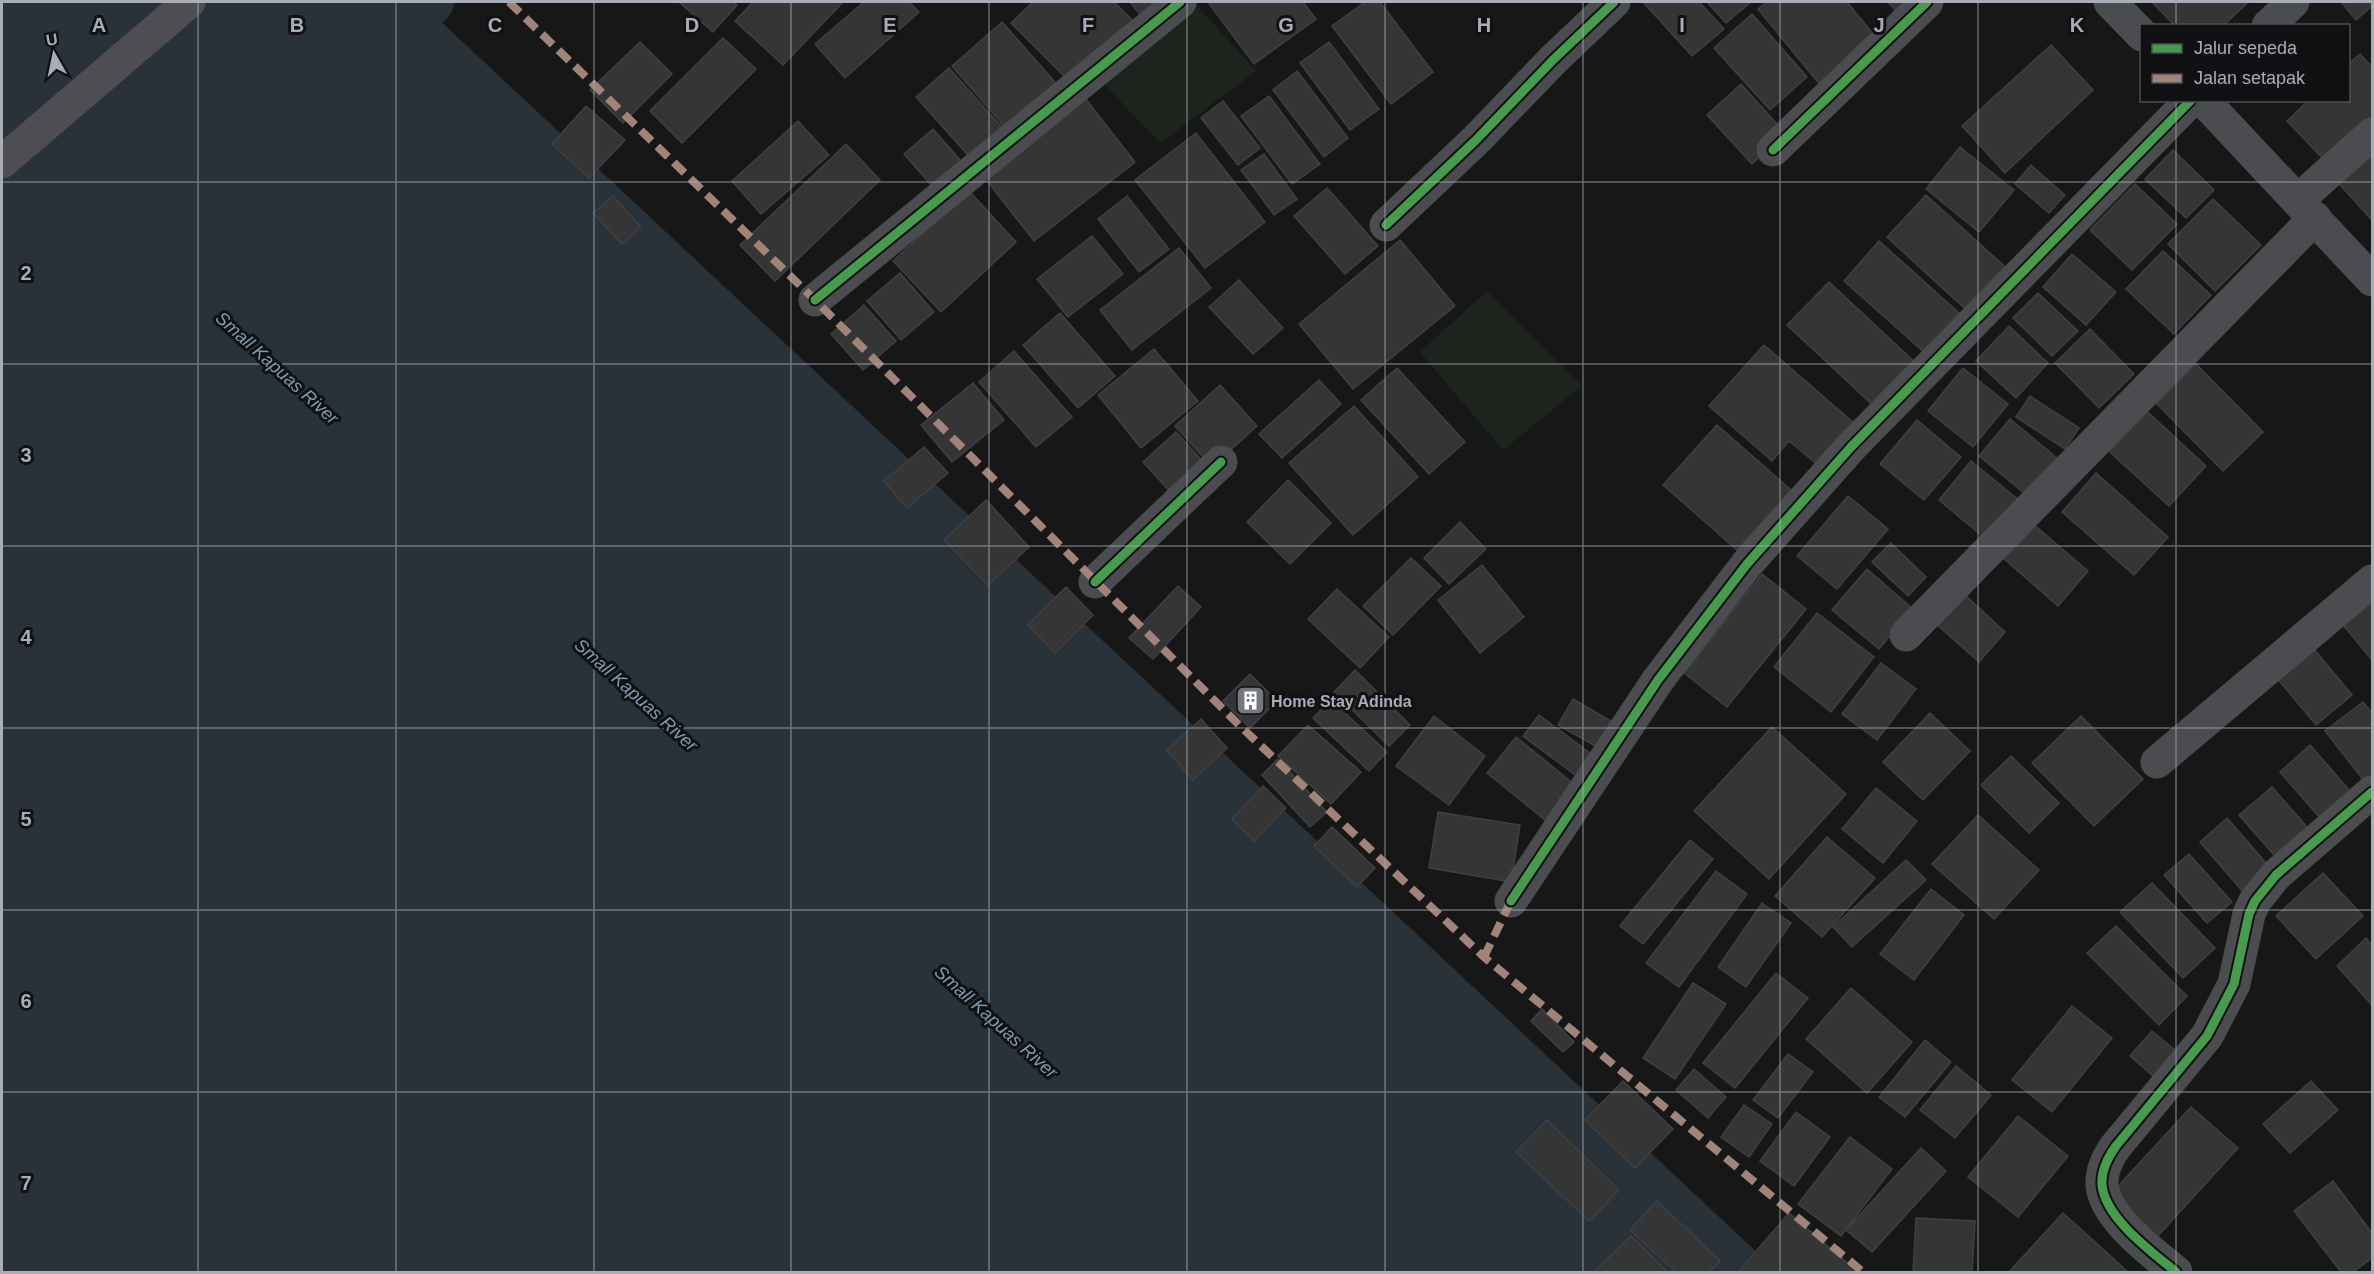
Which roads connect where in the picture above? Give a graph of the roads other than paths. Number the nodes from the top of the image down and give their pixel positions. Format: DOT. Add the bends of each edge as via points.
graph roads {
  1 [pos="189,2"];
  2 [pos="1180,2"];
  3 [pos="1612,2"];
  4 [pos="1927,2"];
  5 [pos="2110,2"];
  6 [pos="2293,2"];
  7 [pos="2270,24"];
  8 [pos="2140,33"];
  9 [pos="2189,102"];
  10 [pos="2206,102"];
  11 [pos="2373,134"];
  12 [pos="1773,150"];
  13 [pos="2,162"];
  14 [pos="2306,209"];
  15 [pos="1386,225"];
  16 [pos="2373,280"];
  17 [pos="815,300"];
  18 [pos="1221,462"];
  19 [pos="2373,581"];
  20 [pos="1095,582"];
  21 [pos="1906,635"];
  22 [pos="2157,762"];
  23 [pos="2373,792"];
  24 [pos="1510,901"];
  25 [pos="2176,1272"];
  1 -- 13 [label="highway"];
  2 -- 17 [label="street"];
  3 -- 15 [label="street"];
  4 -- 12 [label="street"];
  5 -- 8 [label="street"];
  6 -- 7 [label="street"];
  9 -- 24 [label="street" via="1851,447 1747,564 1658,680"];
  10 -- 14 [label="street"];
  11 -- 14 [label="street"];
  14 -- 16 [label="street"];
  14 -- 21 [label="street"];
  18 -- 20 [label="street"];
  19 -- 22 [label="street"];
  23 -- 25 [label="street" via="2276,875 2255,901 2234,984 2219,1017 2105,1165 2102,1185 2113,1212"];
}
